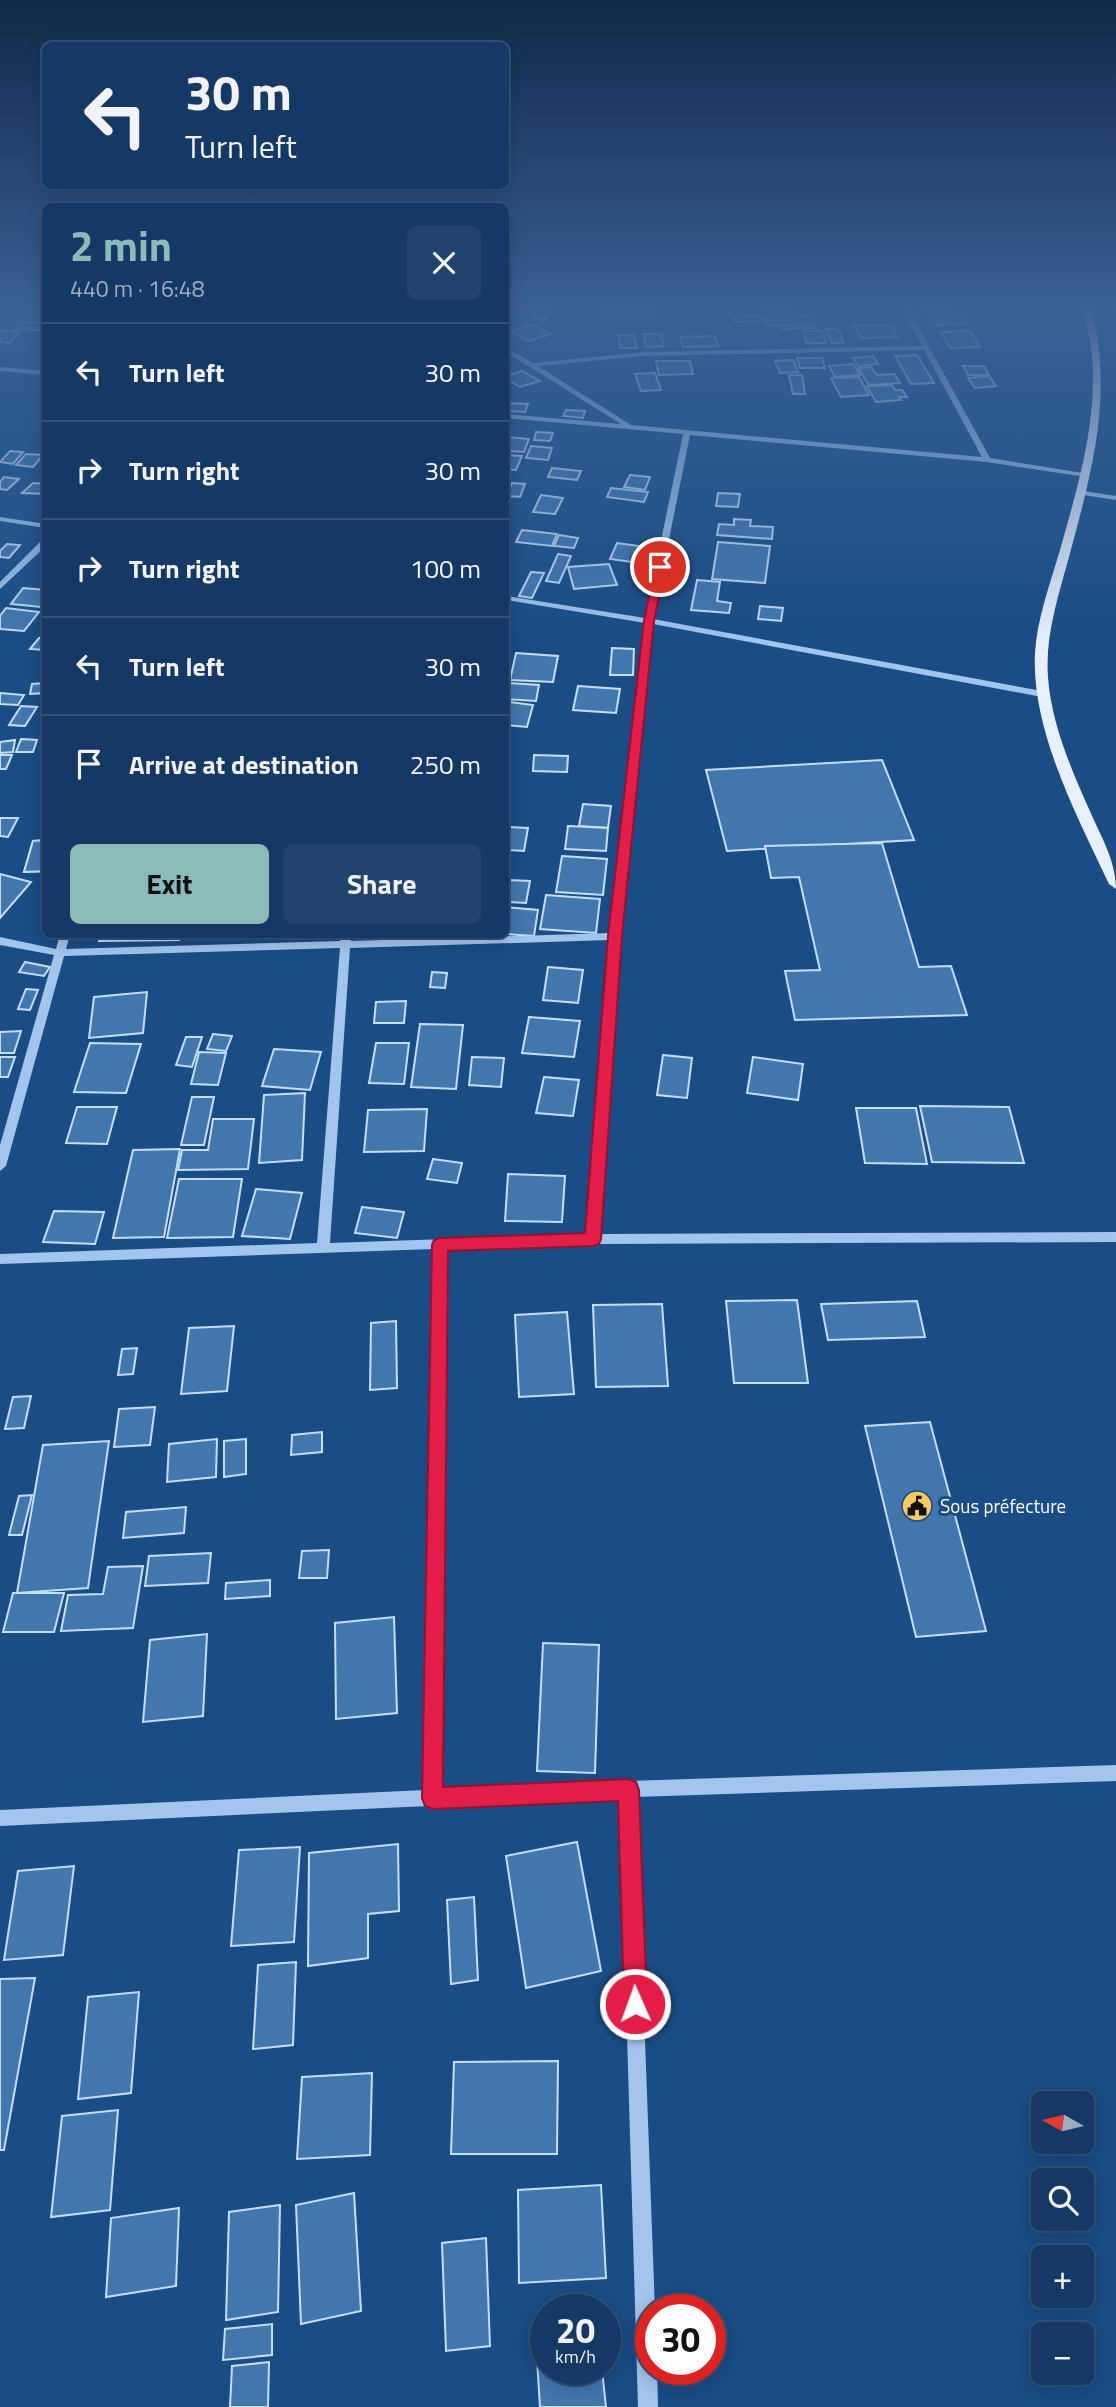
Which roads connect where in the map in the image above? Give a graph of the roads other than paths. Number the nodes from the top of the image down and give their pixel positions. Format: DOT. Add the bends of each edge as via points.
graph roads {
  1 [pos="530,418"];
  2 [pos="616,418"];
  3 [pos="965,418"];
  4 [pos="1095,418"];
  5 [pos="632,428"];
  6 [pos="687,433"];
  7 [pos="987,460"];
  8 [pos="1083,475"];
  9 [pos="1080,492"];
  10 [pos="1116,498"];
  11 [pos="0,519"];
  12 [pos="42,525"];
  13 [pos="42,545"];
  14 [pos="0,587"];
  15 [pos="509,598"];
  16 [pos="649,621"];
  17 [pos="1042,694"];
  18 [pos="1116,884"];
  19 [pos="615,936"];
  20 [pos="509,937"];
  21 [pos="64,938"];
  22 [pos="436,938"];
  23 [pos="346,939"];
  24 [pos="0,941"];
  25 [pos="60,953"];
  26 [pos="0,1166"];
  27 [pos="1116,1237"];
  28 [pos="593,1239"];
  29 [pos="440,1245"];
  30 [pos="323,1248"];
  31 [pos="0,1259"];
  32 [pos="1116,1773"];
  33 [pos="628,1790"];
  34 [pos="433,1798"];
  35 [pos="0,1818"];
  36 [pos="648,2407"];
  1 -- 5 [label="street"];
  2 -- 5 [label="street"];
  3 -- 7 [label="street"];
  4 -- 8 [label="main road"];
  5 -- 6 [label="street"];
  6 -- 7 [label="street"];
  6 -- 16 [label="street"];
  7 -- 8 [label="street"];
  8 -- 9 [label="main road"];
  9 -- 10 [label="street"];
  9 -- 17 [label="main road" via="1044,641"];
  11 -- 12 [label="street"];
  13 -- 14 [label="street"];
  15 -- 16 [label="street"];
  16 -- 17 [label="street"];
  16 -- 19 [label="street"];
  17 -- 18 [label="main road" via="1059,749"];
  19 -- 20 [label="street"];
  19 -- 28 [label="street"];
  21 -- 25 [label="street"];
  22 -- 23 [label="street"];
  23 -- 25 [label="street"];
  23 -- 30 [label="street"];
  24 -- 25 [label="street"];
  25 -- 26 [label="street"];
  27 -- 28 [label="street"];
  28 -- 29 [label="street"];
  29 -- 30 [label="street"];
  29 -- 34 [label="street"];
  30 -- 31 [label="street"];
  32 -- 33 [label="street"];
  33 -- 34 [label="street"];
  33 -- 36 [label="street"];
  34 -- 35 [label="street"];
}
